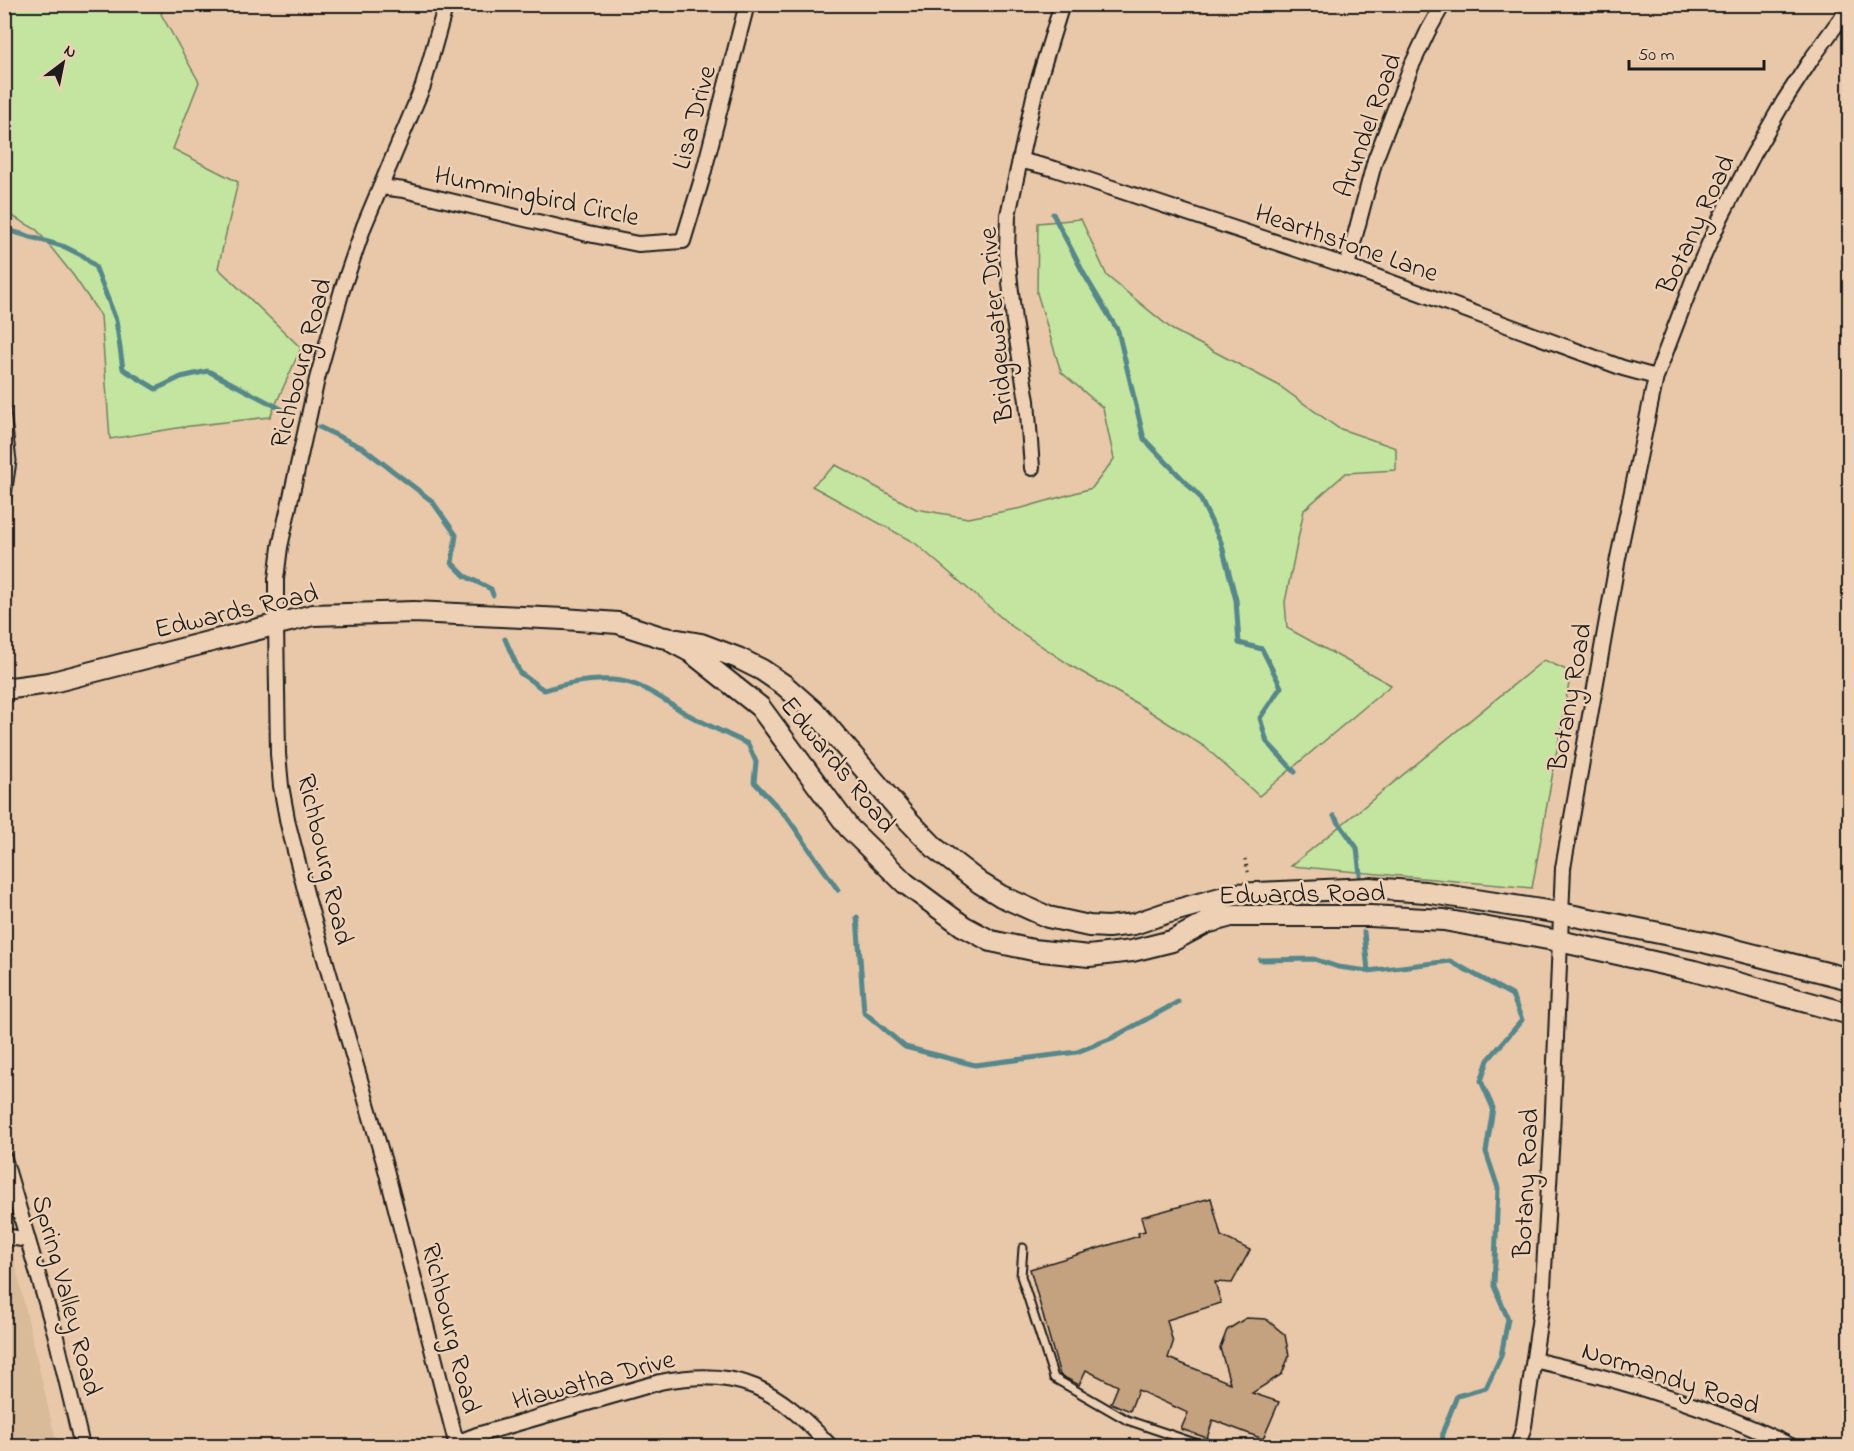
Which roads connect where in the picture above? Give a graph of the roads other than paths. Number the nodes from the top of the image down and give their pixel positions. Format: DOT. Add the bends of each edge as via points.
graph roads {
  1 [pos="446,4"];
  2 [pos="747,4"];
  3 [pos="1062,4"];
  4 [pos="1443,4"];
  5 [pos="1850,6"];
  6 [pos="1019,160"];
  7 [pos="381,187"];
  8 [pos="683,241"];
  9 [pos="1347,266"];
  10 [pos="1656,378"];
  11 [pos="4,396"];
  12 [pos="8,461"];
  13 [pos="1032,468"];
  14 [pos="4,516"];
  15 [pos="276,624"];
  16 [pos="661,637"];
  17 [pos="4,690"];
  18 [pos="1560,913"];
  19 [pos="1559,941"];
  20 [pos="1850,979"];
  21 [pos="1848,1006"];
  22 [pos="4,1158"];
  23 [pos="4,1236"];
  24 [pos="28,1240"];
  25 [pos="1023,1248"];
  26 [pos="1534,1360"];
  27 [pos="457,1445"];
  28 [pos="82,1446"];
  29 [pos="830,1446"];
  30 [pos="1203,1446"];
  31 [pos="1518,1446"];
  32 [pos="1791,1446"];
  1 -- 7 [label="street, Richbourg Road" via="423,86"];
  2 -- 8 [label="street, Lisa Drive"];
  3 -- 6 [label="street, Bridgewater Drive"];
  4 -- 9 [label="street, Arundel Road" via="1411,67 1375,160"];
  5 -- 10 [label="street, Botany Road" via="1812,58 1747,167 1695,275"];
  6 -- 9 [label="street, Hearthstone Lane"];
  6 -- 13 [label="street, Bridgewater Drive" via="1008,215 1006,253 1027,401"];
  7 -- 8 [label="street, Hummingbird Circle" via="639,244"];
  7 -- 15 [label="street, Richbourg Road" via="342,290 317,380 280,547"];
  9 -- 10 [label="street, Hearthstone Lane"];
  10 -- 18 [label="street, Botany Road" via="1622,536 1586,736 1563,867"];
  11 -- 12 [label="lane"];
  12 -- 14 [label="lane"];
  15 -- 16 [label="street, Edwards Road" via="313,615 414,612 618,623"];
  15 -- 17 [label="street, Edwards Road" via="61,680"];
  15 -- 27 [label="street, Richbourg Road" via="278,754 288,824 384,1162"];
  16 -- 18 [label="street, Edwards Road" via="701,644 738,658 784,685 817,714 936,849 1001,896 1048,917 1108,927 1134,924 1235,894 1370,888 1425,892"];
  16 -- 19 [label="street, Edwards Road" via="691,652 760,707 849,828 905,882 963,926 991,940 1033,950 1089,956 1172,941 1206,923 1231,916 1370,916 1444,920"];
  18 -- 19 [label="street, Botany Road"];
  18 -- 20 [label="street, Edwards Road" via="1704,942"];
  19 -- 21 [label="street, Edwards Road"];
  19 -- 26 [label="street, Botany Road" via="1542,1303"];
  22 -- 24 [label="street, Spring Valley Road"];
  23 -- 24 [label="street"];
  24 -- 28 [label="street, Spring Valley Road"];
  25 -- 30 [label="lane" via="1022,1276 1054,1378 1127,1420"];
  26 -- 31 [label="street, Botany Road"];
  26 -- 32 [label="street, Normandy Road" via="1588,1372 1703,1408"];
  27 -- 29 [label="street, Hiawatha Drive" via="477,1435 660,1382 705,1376 750,1384 772,1395"];
}
